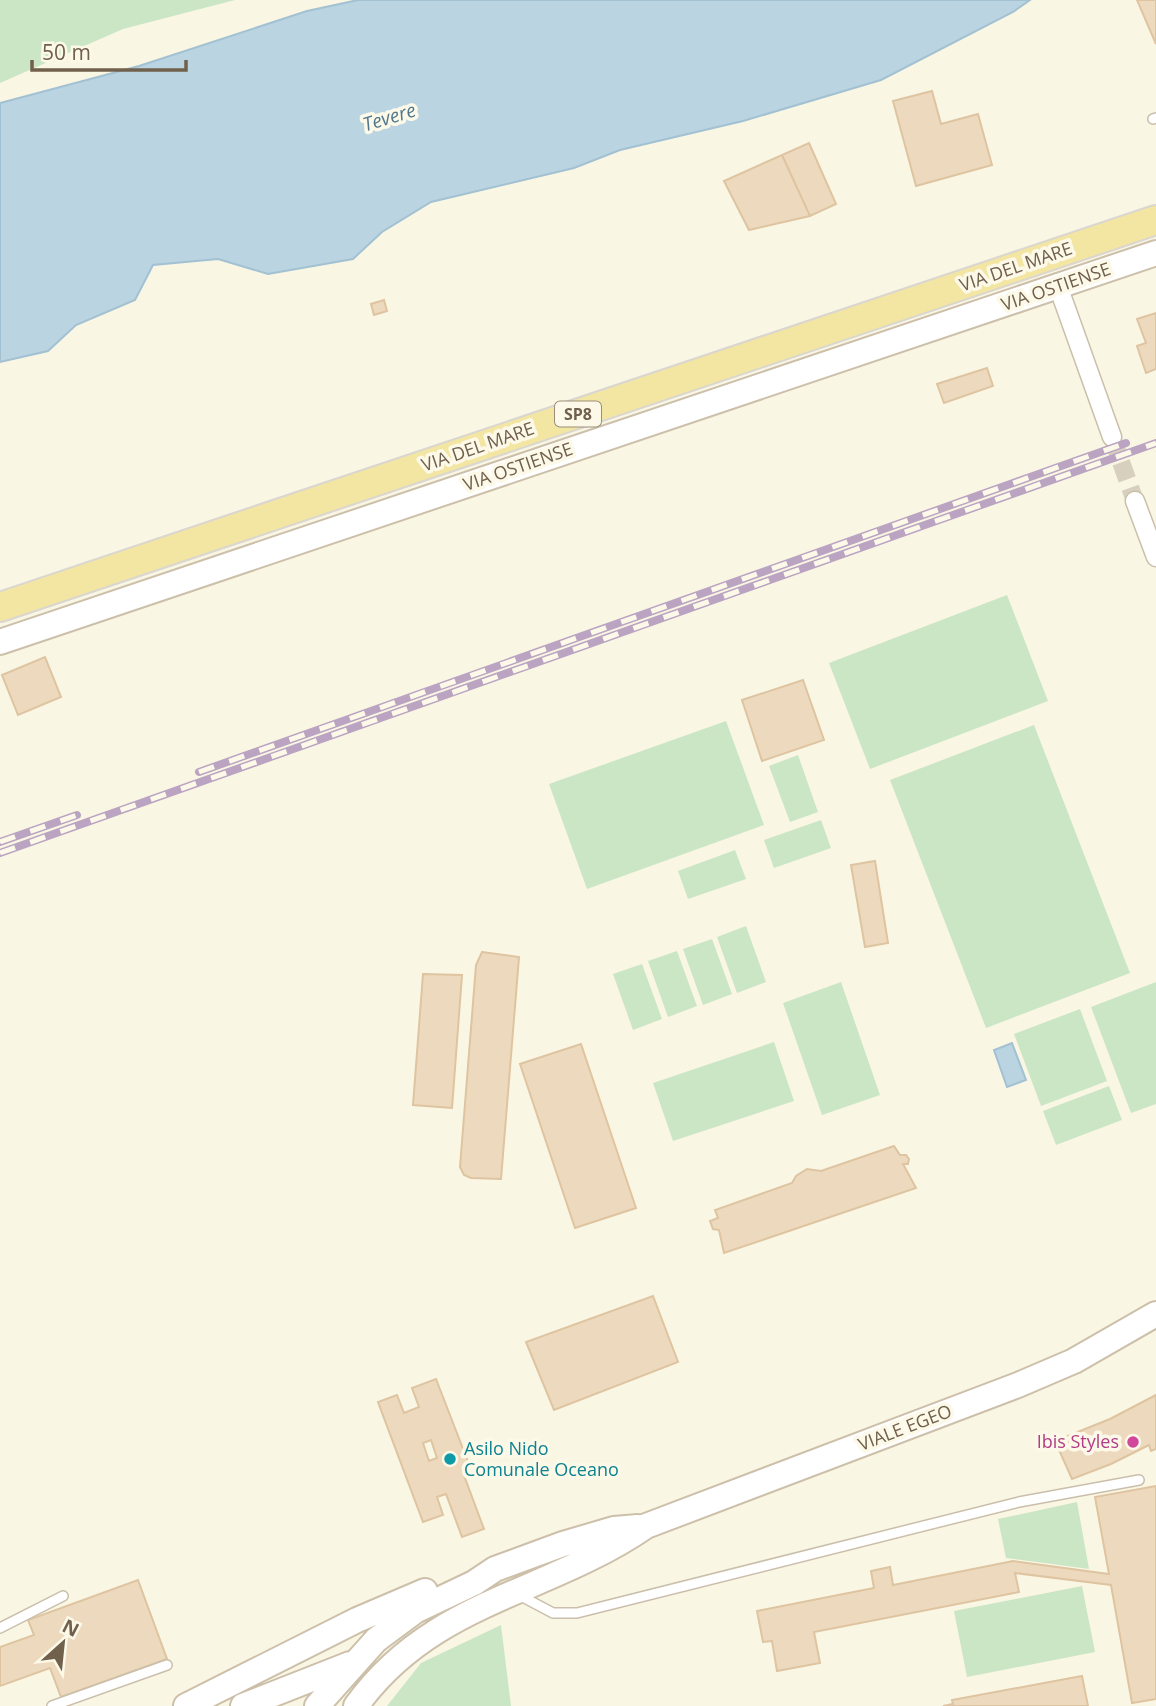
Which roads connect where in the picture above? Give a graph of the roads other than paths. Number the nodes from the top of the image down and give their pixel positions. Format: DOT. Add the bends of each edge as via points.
graph roads {
  1 [pos="1156,220"];
  2 [pos="1156,253"];
  3 [pos="1058,286"];
  4 [pos="1111,437"];
  5 [pos="1135,501"];
  6 [pos="1156,557"];
  7 [pos="0,607"];
  8 [pos="0,642"];
  9 [pos="1156,1314"];
  10 [pos="1139,1480"];
  11 [pos="646,1526"];
  12 [pos="495,1569"];
  13 [pos="514,1592"];
  14 [pos="63,1596"];
  15 [pos="0,1628"];
  16 [pos="429,1635"];
  17 [pos="298,1652"];
  18 [pos="356,1661"];
  19 [pos="167,1665"];
  20 [pos="359,1702"];
  21 [pos="52,1706"];
  22 [pos="186,1706"];
  23 [pos="243,1706"];
  24 [pos="317,1706"];
  1 -- 7 [label="main road, VIA DEL MARE / SP8"];
  2 -- 3 [label="main road, VIA OSTIENSE"];
  3 -- 4 [label="street"];
  3 -- 8 [label="main road, VIA OSTIENSE"];
  5 -- 6 [label="street"];
  9 -- 11 [label="main road, VIALE EGEO" via="1074,1361 1018,1385"];
  10 -- 13 [label="lane" via="1019,1502 577,1613 552,1613"];
  11 -- 12 [label="main road, VIALE EGEO" via="584,1537"];
  11 -- 13 [label="main road, VIALE EGEO" via="580,1566"];
  12 -- 17 [label="main road" via="389,1605"];
  12 -- 18 [label="main road, VIALE EGEO" via="407,1615"];
  13 -- 16 [label="main road, VIALE EGEO" via="470,1610"];
  14 -- 15 [label="lane"];
  16 -- 18 [label="main road, VIALE EGEO"];
  16 -- 20 [label="main road, VIALE EGEO"];
  17 -- 18 [label="main road" via="335,1649"];
  17 -- 22 [label="main road"];
  18 -- 20 [label="main road, VIALE EGEO"];
  18 -- 23 [label="main road"];
  18 -- 24 [label="main road, VIALE EGEO"];
  19 -- 21 [label="lane"];
}
